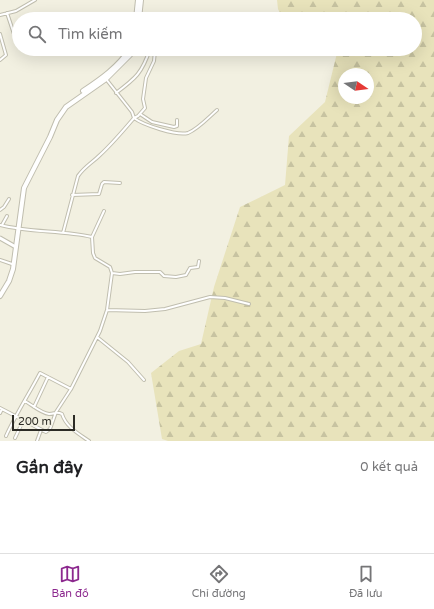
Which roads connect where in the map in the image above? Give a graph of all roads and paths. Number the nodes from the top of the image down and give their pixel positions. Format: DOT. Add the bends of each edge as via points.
graph roads {
  1 [pos="35,0"];
  2 [pos="138,0"];
  3 [pos="141,0"];
  4 [pos="137,12"];
  5 [pos="139,12"];
  6 [pos="6,13"];
  7 [pos="0,15"];
  8 [pos="12,29"];
  9 [pos="0,34"];
  10 [pos="125,56"];
  11 [pos="128,56"];
  12 [pos="147,56"];
  13 [pos="155,56"];
  14 [pos="0,60"];
  15 [pos="105,78"];
  16 [pos="116,93"];
  17 [pos="217,110"];
  18 [pos="140,114"];
  19 [pos="134,118"];
  20 [pos="177,120"];
  21 [pos="120,183"];
  22 [pos="72,195"];
  23 [pos="9,199"];
  24 [pos="0,210"];
  25 [pos="104,211"];
  26 [pos="7,216"];
  27 [pos="1,225"];
  28 [pos="17,229"];
  29 [pos="64,233"];
  30 [pos="92,237"];
  31 [pos="0,238"];
  32 [pos="16,243"];
  33 [pos="0,260"];
  34 [pos="199,261"];
  35 [pos="12,264"];
  36 [pos="112,273"];
  37 [pos="0,295"];
  38 [pos="249,304"];
  39 [pos="107,310"];
  40 [pos="97,337"];
  41 [pos="48,377"];
  42 [pos="144,380"];
  43 [pos="71,389"];
  44 [pos="25,401"];
  45 [pos="34,407"];
  46 [pos="1,408"];
  47 [pos="0,412"];
  48 [pos="56,412"];
  49 [pos="15,416"];
  50 [pos="23,421"];
  51 [pos="41,430"];
  52 [pos="6,436"];
  53 [pos="15,438"];
  54 [pos="37,441"];
  55 [pos="89,441"];
  1 -- 6 [label="street" via="16,11"];
  2 -- 4 [label="highway"];
  3 -- 5 [label="highway"];
  6 -- 7 [label="street"];
  6 -- 8 [label="street"];
  9 -- 14 [label="street" via="6,55"];
  10 -- 15 [label="highway"];
  11 -- 15 [label="highway"];
  12 -- 16 [label="street" via="139,73"];
  13 -- 18 [label="street" via="146,78 143,97 145,108"];
  15 -- 16 [label="street"];
  15 -- 28 [label="highway" via="66,104 57,116 22,186"];
  16 -- 19 [label="street"];
  17 -- 19 [label="street" via="187,133 153,127"];
  18 -- 19 [label="street"];
  18 -- 20 [label="street" via="152,122 174,127 177,126"];
  19 -- 22 [label="street" via="99,156 83,168"];
  21 -- 22 [label="street" via="104,182 98,195"];
  22 -- 29 [label="street"];
  23 -- 24 [label="street"];
  25 -- 30 [label="street"];
  26 -- 27 [label="street"];
  27 -- 28 [label="street"];
  28 -- 29 [label="street"];
  28 -- 32 [label="highway"];
  29 -- 30 [label="street"];
  30 -- 36 [label="street" via="95,258 110,267"];
  31 -- 32 [label="street"];
  32 -- 35 [label="highway"];
  32 -- 37 [label="highway" via="9,281"];
  33 -- 35 [label="street"];
  34 -- 36 [label="street" via="198,268 190,268 186,274 176,277 164,276 160,272"];
  35 -- 37 [label="highway"];
  36 -- 39 [label="street"];
  38 -- 39 [label="street" via="210,297 165,309"];
  39 -- 40 [label="street"];
  40 -- 42 [label="street" via="128,362"];
  40 -- 43 [label="street"];
  41 -- 43 [label="street"];
  41 -- 44 [label="street" via="40,373"];
  41 -- 45 [label="street"];
  43 -- 48 [label="street"];
  44 -- 45 [label="street"];
  44 -- 49 [label="street"];
  45 -- 48 [label="street" via="45,413"];
  46 -- 47 [label="street"];
  46 -- 49 [label="street"];
  48 -- 51 [label="street" via="48,431"];
  48 -- 55 [label="street" via="62,414 66,422"];
  49 -- 50 [label="street"];
  49 -- 52 [label="street"];
  50 -- 51 [label="street"];
  50 -- 53 [label="street"];
  51 -- 54 [label="street"];
}
